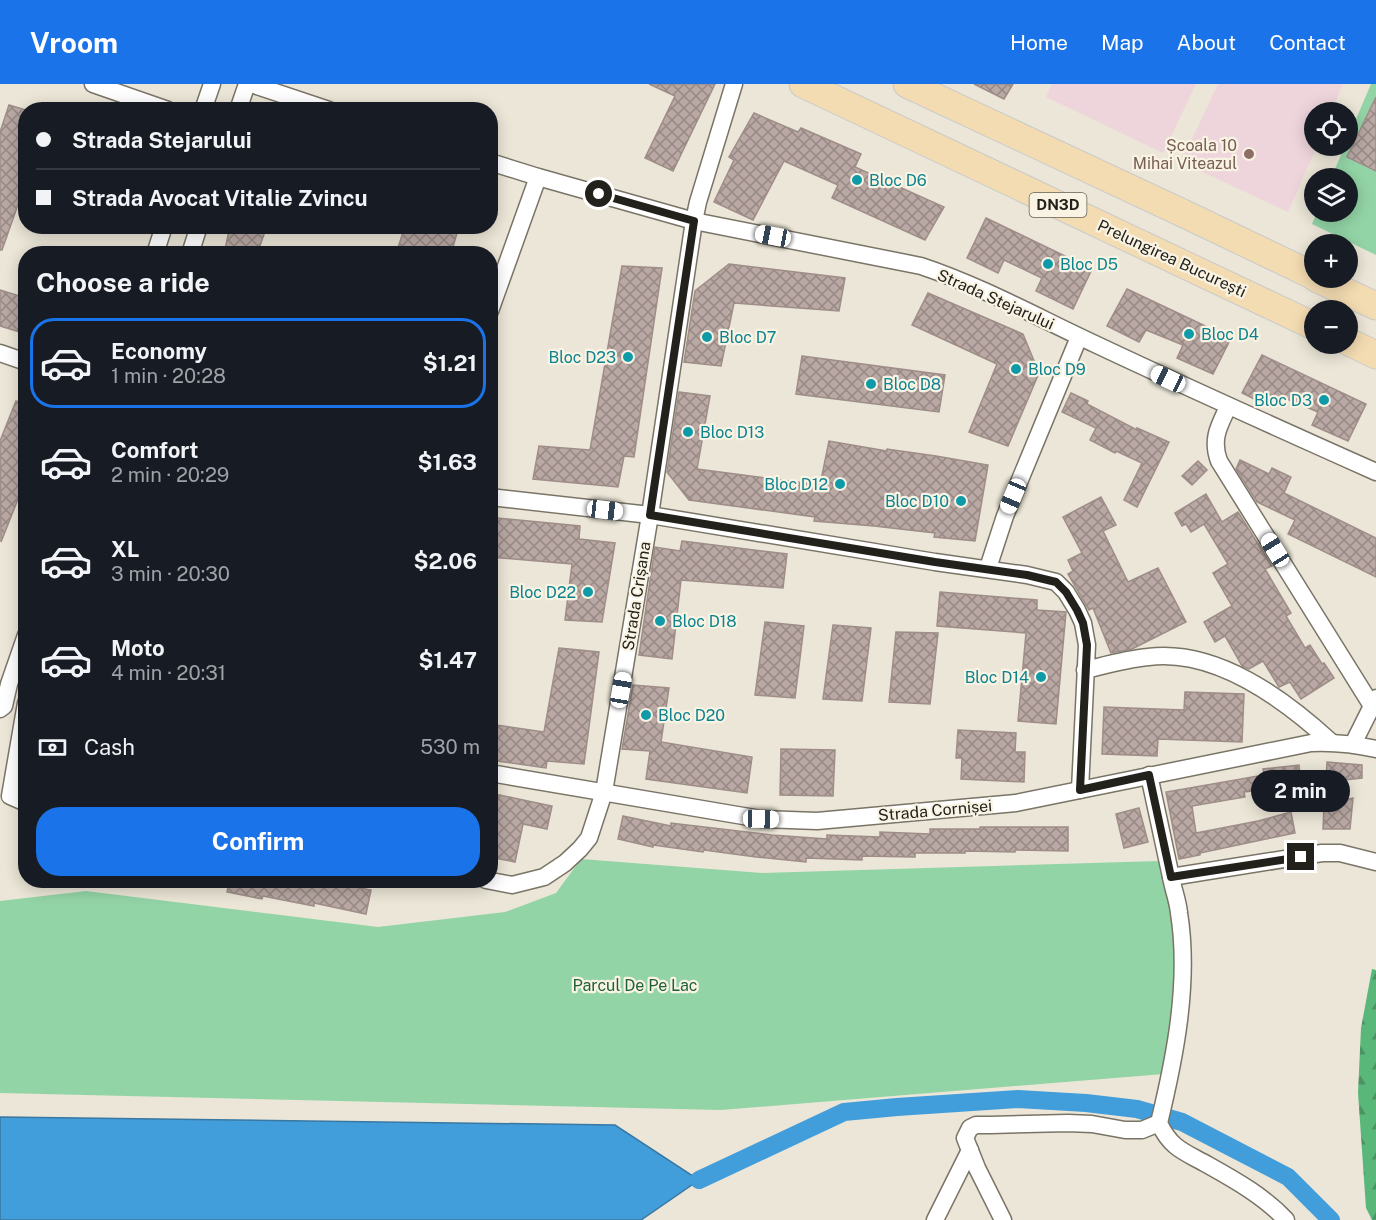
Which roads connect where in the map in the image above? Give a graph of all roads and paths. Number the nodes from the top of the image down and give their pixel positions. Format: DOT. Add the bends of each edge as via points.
graph roads {
  1 [pos="93,84"];
  2 [pos="212,84"];
  3 [pos="249,84"];
  4 [pos="734,84"];
  5 [pos="803,84"];
  6 [pos="907,84"];
  7 [pos="145,102"];
  8 [pos="206,102"];
  9 [pos="241,102"];
  10 [pos="304,102"];
  11 [pos="498,164"];
  12 [pos="538,177"];
  13 [pos="694,221"];
  14 [pos="1304,272"];
  15 [pos="1338,288"];
  16 [pos="498,289"];
  17 [pos="1376,306"];
  18 [pos="1304,321"];
  19 [pos="1079,337"];
  20 [pos="1358,346"];
  21 [pos="0,353"];
  22 [pos="1376,355"];
  23 [pos="18,359"];
  24 [pos="1228,407"];
  25 [pos="1376,472"];
  26 [pos="498,498"];
  27 [pos="650,515"];
  28 [pos="988,568"];
  29 [pos="18,652"];
  30 [pos="1085,670"];
  31 [pos="4,683"];
  32 [pos="1374,702"];
  33 [pos="0,709"];
  34 [pos="1331,742"];
  35 [pos="1353,744"];
  36 [pos="1376,749"];
  37 [pos="18,750"];
  38 [pos="498,774"];
  39 [pos="1149,775"];
  40 [pos="1080,790"];
  41 [pos="604,792"];
  42 [pos="18,800"];
  43 [pos="1376,862"];
  44 [pos="1171,877"];
  45 [pos="498,882"];
  46 [pos="1159,1123"];
  47 [pos="970,1150"];
  48 [pos="935,1220"];
  49 [pos="1003,1220"];
  50 [pos="1286,1220"];
  1 -- 7 [label="street"];
  2 -- 8 [label="street"];
  3 -- 9 [label="street"];
  3 -- 10 [label="street"];
  4 -- 13 [label="street, Strada Crișana"];
  5 -- 18 [label="main road, Prelungirea București / DN3D"];
  6 -- 14 [label="main road, DN3D"];
  11 -- 12 [label="street, Strada Stejarului"];
  12 -- 13 [label="street, Strada Stejarului"];
  12 -- 16 [label="street"];
  13 -- 19 [label="street, Strada Stejarului" via="921,266 988,292"];
  13 -- 27 [label="street, Strada Crișana"];
  15 -- 17 [label="main road, DN3D"];
  19 -- 24 [label="street, Strada Stejarului"];
  19 -- 28 [label="street" via="1005,516"];
  20 -- 22 [label="main road"];
  21 -- 23 [label="street"];
  24 -- 25 [label="street, Strada Stejarului"];
  24 -- 32 [label="street" via="1215,439 1219,461"];
  26 -- 27 [label="street"];
  27 -- 28 [label="street"];
  27 -- 41 [label="street, Strada Crișana"];
  28 -- 30 [label="street" via="1056,582 1066,592 1083,623 1087,645"];
  29 -- 31 [label="street"];
  30 -- 34 [label="street" via="1150,656 1184,657 1214,664 1239,675 1293,710"];
  30 -- 40 [label="street"];
  31 -- 33 [label="street" via="4,706"];
  32 -- 35 [label="street"];
  34 -- 35 [label="street, Strada Cornișei"];
  34 -- 39 [label="street, Strada Cornișei"];
  35 -- 36 [label="street, Strada Cornișei"];
  37 -- 42 [label="street" via="10,796"];
  38 -- 41 [label="street, Strada Cornișei"];
  39 -- 40 [label="street, Strada Cornișei"];
  39 -- 44 [label="street"];
  40 -- 41 [label="street, Strada Cornișei" via="1016,803 817,820 761,819"];
  41 -- 45 [label="street, Strada Crișana" via="589,838 565,863 544,877 512,885"];
  43 -- 44 [label="street" via="1322,853"];
  44 -- 46 [label="street" via="1183,947 1182,984 1176,1047"];
  46 -- 47 [label="street" via="1142,1130 1092,1124 976,1125 965,1138"];
  46 -- 50 [label="street" via="1178,1149 1250,1190"];
  47 -- 48 [label="street"];
  47 -- 49 [label="street"];
}
